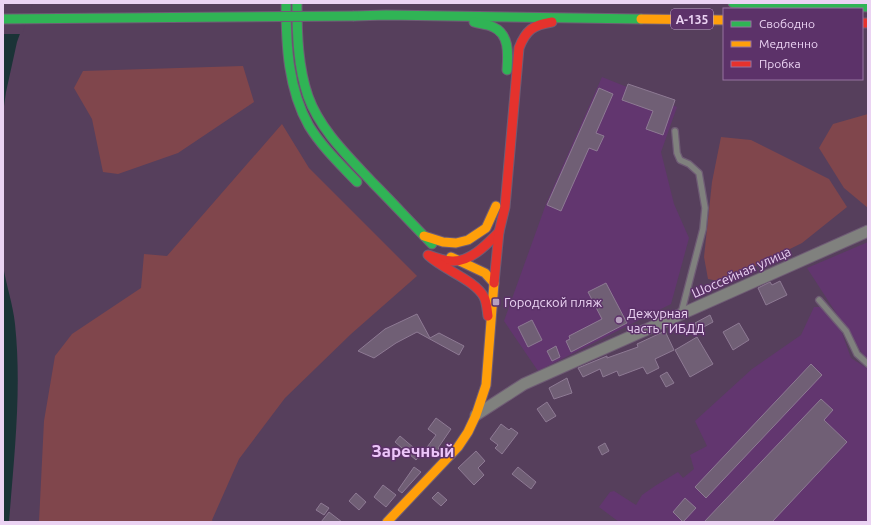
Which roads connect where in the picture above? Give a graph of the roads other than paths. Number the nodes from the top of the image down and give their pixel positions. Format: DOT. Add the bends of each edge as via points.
graph roads {
  1 [pos="286,3"];
  2 [pos="297,3"];
  3 [pos="733,3"];
  4 [pos="868,7"];
  5 [pos="450,16"];
  6 [pos="572,18"];
  7 [pos="3,19"];
  8 [pos="723,20"];
  9 [pos="507,76"];
  10 [pos="675,131"];
  11 [pos="499,168"];
  12 [pos="363,188"];
  13 [pos="496,206"];
  14 [pos="868,231"];
  15 [pos="499,232"];
  16 [pos="424,236"];
  17 [pos="458,261"];
  18 [pos="494,283"];
  19 [pos="819,300"];
  20 [pos="681,314"];
  21 [pos="490,325"];
  22 [pos="868,364"];
  23 [pos="476,415"];
  24 [pos="387,522"];
  1 -- 12 [label="main road" via="291,75 298,101 309,125 327,150"];
  2 -- 16 [label="main road" via="300,60 308,96 319,120 336,142"];
  3 -- 4 [label="main road"];
  5 -- 6 [label="main road, А-135"];
  5 -- 7 [label="main road, bridge"];
  5 -- 9 [label="main road" via="494,27 504,36 508,53"];
  6 -- 8 [label="main road, А-135"];
  6 -- 15 [label="main road" via="532,28 525,34 519,48 505,207"];
  10 -- 20 [label="lane" via="676,153 680,160 699,173 705,208 703,228"];
  11 -- 13 [label="main road"];
  13 -- 15 [label="main road"];
  13 -- 16 [label="main road" via="486,228 468,240 456,243 443,242"];
  14 -- 20 [label="street, Шоссейная улица"];
  15 -- 17 [label="main road" via="482,248"];
  15 -- 18 [label="main road"];
  16 -- 17 [label="main road" via="436,248"];
  17 -- 18 [label="main road" via="484,273"];
  17 -- 21 [label="main road" via="443,260 426,252 436,263 476,287 484,298"];
  18 -- 21 [label="main road"];
  19 -- 22 [label="lane" via="846,332 857,354"];
  20 -- 23 [label="street, Шоссейная улица" via="524,384"];
  21 -- 23 [label="main road" via="486,385"];
  23 -- 24 [label="main road" via="458,447"];
}
